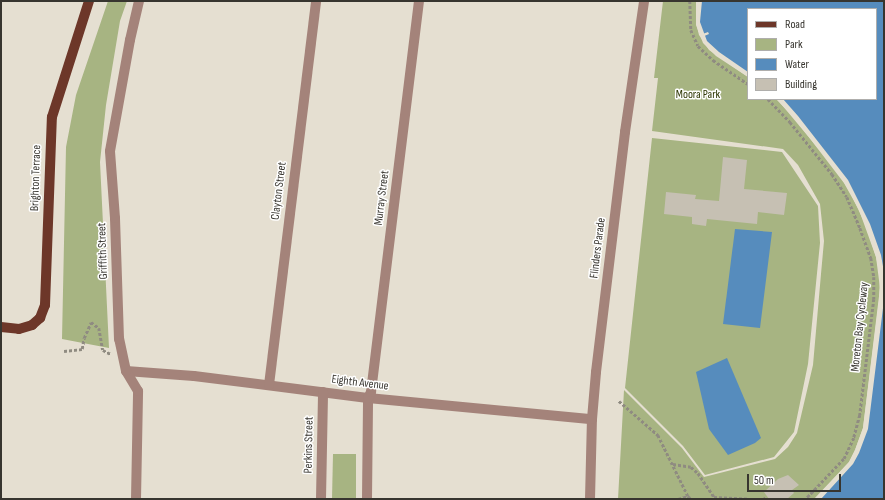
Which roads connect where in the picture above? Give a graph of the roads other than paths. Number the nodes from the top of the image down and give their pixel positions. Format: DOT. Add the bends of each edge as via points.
graph roads {
  1 [pos="89,1"];
  2 [pos="139,1"];
  3 [pos="316,1"];
  4 [pos="419,1"];
  5 [pos="644,1"];
  6 [pos="1,327"];
  7 [pos="126,370"];
  8 [pos="269,385"];
  9 [pos="323,392"];
  10 [pos="368,398"];
  11 [pos="592,419"];
  12 [pos="136,499"];
  13 [pos="322,499"];
  14 [pos="367,499"];
  15 [pos="590,499"];
  1 -- 6 [label="main road, Brighton Terrace" via="52,117 45,305 40,318 32,325 19,329"];
  2 -- 7 [label="street, Griffith Street" via="110,152 119,338"];
  3 -- 8 [label="street, Clayton Street"];
  4 -- 10 [label="street, Murray Street" via="371,392"];
  5 -- 11 [label="street, Flinders Parade" via="624,139"];
  7 -- 8 [label="street, Eighth Avenue"];
  7 -- 12 [label="street, Griffith Street" via="138,391"];
  8 -- 9 [label="street, Eighth Avenue"];
  9 -- 10 [label="street, Eighth Avenue"];
  9 -- 13 [label="street, Perkins Street"];
  10 -- 11 [label="street, Eighth Avenue"];
  10 -- 14 [label="street"];
  11 -- 15 [label="street, Flinders Parade"];
}
